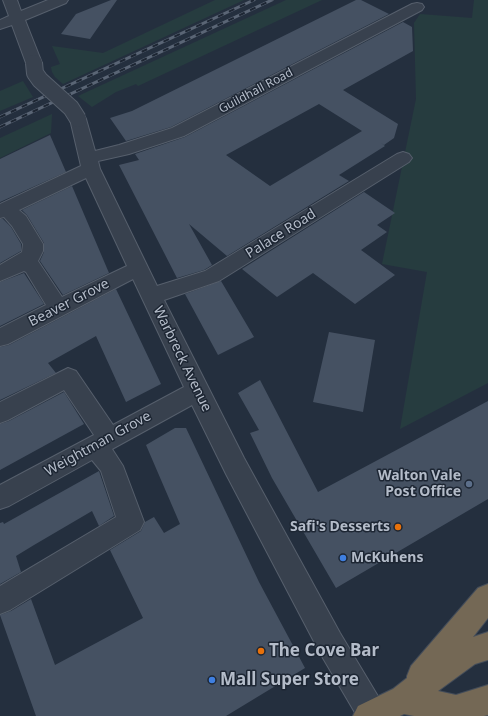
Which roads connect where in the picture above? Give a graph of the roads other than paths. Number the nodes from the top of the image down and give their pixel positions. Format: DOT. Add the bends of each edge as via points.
graph roads {
  1 [pos="10,0"];
  2 [pos="61,0"];
  3 [pos="417,7"];
  4 [pos="17,18"];
  5 [pos="0,25"];
  6 [pos="403,158"];
  7 [pos="90,164"];
  8 [pos="3,211"];
  9 [pos="24,262"];
  10 [pos="139,269"];
  11 [pos="0,274"];
  12 [pos="152,296"];
  13 [pos="58,308"];
  14 [pos="0,338"];
  15 [pos="197,391"];
  16 [pos="0,413"];
  17 [pos="102,442"];
  18 [pos="0,498"];
  19 [pos="488,597"];
  20 [pos="0,601"];
  21 [pos="488,646"];
  22 [pos="403,699"];
  23 [pos="483,706"];
  24 [pos="370,715"];
  1 -- 4 [label="street, Warbreck Avenue"];
  2 -- 4 [label="street"];
  3 -- 7 [label="street, Guildhall Road" via="178,132"];
  4 -- 5 [label="street"];
  4 -- 7 [label="street, Warbreck Avenue, bridge" via="34,63 35,73 71,108 78,119"];
  6 -- 12 [label="street, Palace Road" via="212,276"];
  7 -- 8 [label="street, Guildhall Road" via="73,176"];
  7 -- 10 [label="street, Warbreck Avenue"];
  8 -- 9 [label="street" via="19,221 33,244 33,252"];
  9 -- 11 [label="street"];
  9 -- 13 [label="street" via="33,267"];
  10 -- 12 [label="street, Warbreck Avenue"];
  10 -- 13 [label="street, Beaver Grove"];
  12 -- 15 [label="street, Warbreck Avenue"];
  13 -- 14 [label="street, Beaver Grove"];
  15 -- 17 [label="street, Weightman Grove"];
  15 -- 24 [label="street, Warbreck Avenue"];
  16 -- 17 [label="street" via="68,377"];
  17 -- 18 [label="street, Weightman Grove"];
  17 -- 20 [label="street" via="131,522"];
  19 -- 22 [label="highway"];
  21 -- 22 [label="highway" via="468,652"];
  22 -- 23 [label="highway" via="456,710"];
  22 -- 24 [label="highway"];
}
